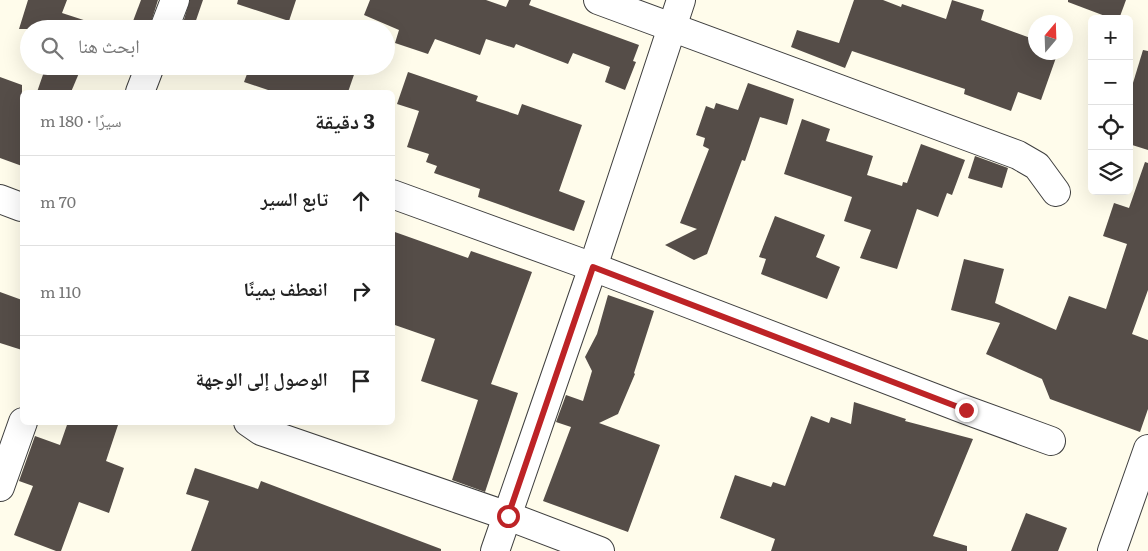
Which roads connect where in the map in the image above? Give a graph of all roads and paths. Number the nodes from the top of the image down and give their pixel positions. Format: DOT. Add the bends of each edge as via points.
graph roads {
  1 [pos="175,0"];
  2 [pos="598,0"];
  3 [pos="681,0"];
  4 [pos="167,20"];
  5 [pos="672,26"];
  6 [pos="147,75"];
  7 [pos="141,90"];
  8 [pos="1056,192"];
  9 [pos="395,195"];
  10 [pos="593,267"];
  11 [pos="22,425"];
  12 [pos="253,425"];
  13 [pos="1051,441"];
  14 [pos="1148,449"];
  15 [pos="0,487"];
  16 [pos="508,516"];
  17 [pos="586,548"];
  18 [pos="495,551"];
  19 [pos="1112,551"];
  1 -- 4 [label="street"];
  2 -- 5 [label="street"];
  3 -- 5 [label="street"];
  5 -- 8 [label="street" via="1018,155 1037,166"];
  5 -- 10 [label="street"];
  6 -- 7 [label="street"];
  9 -- 10 [label="street"];
  10 -- 13 [label="street"];
  10 -- 16 [label="street"];
  11 -- 15 [label="street"];
  12 -- 16 [label="street"];
  14 -- 19 [label="street"];
  16 -- 17 [label="street"];
  16 -- 18 [label="street"];
}
